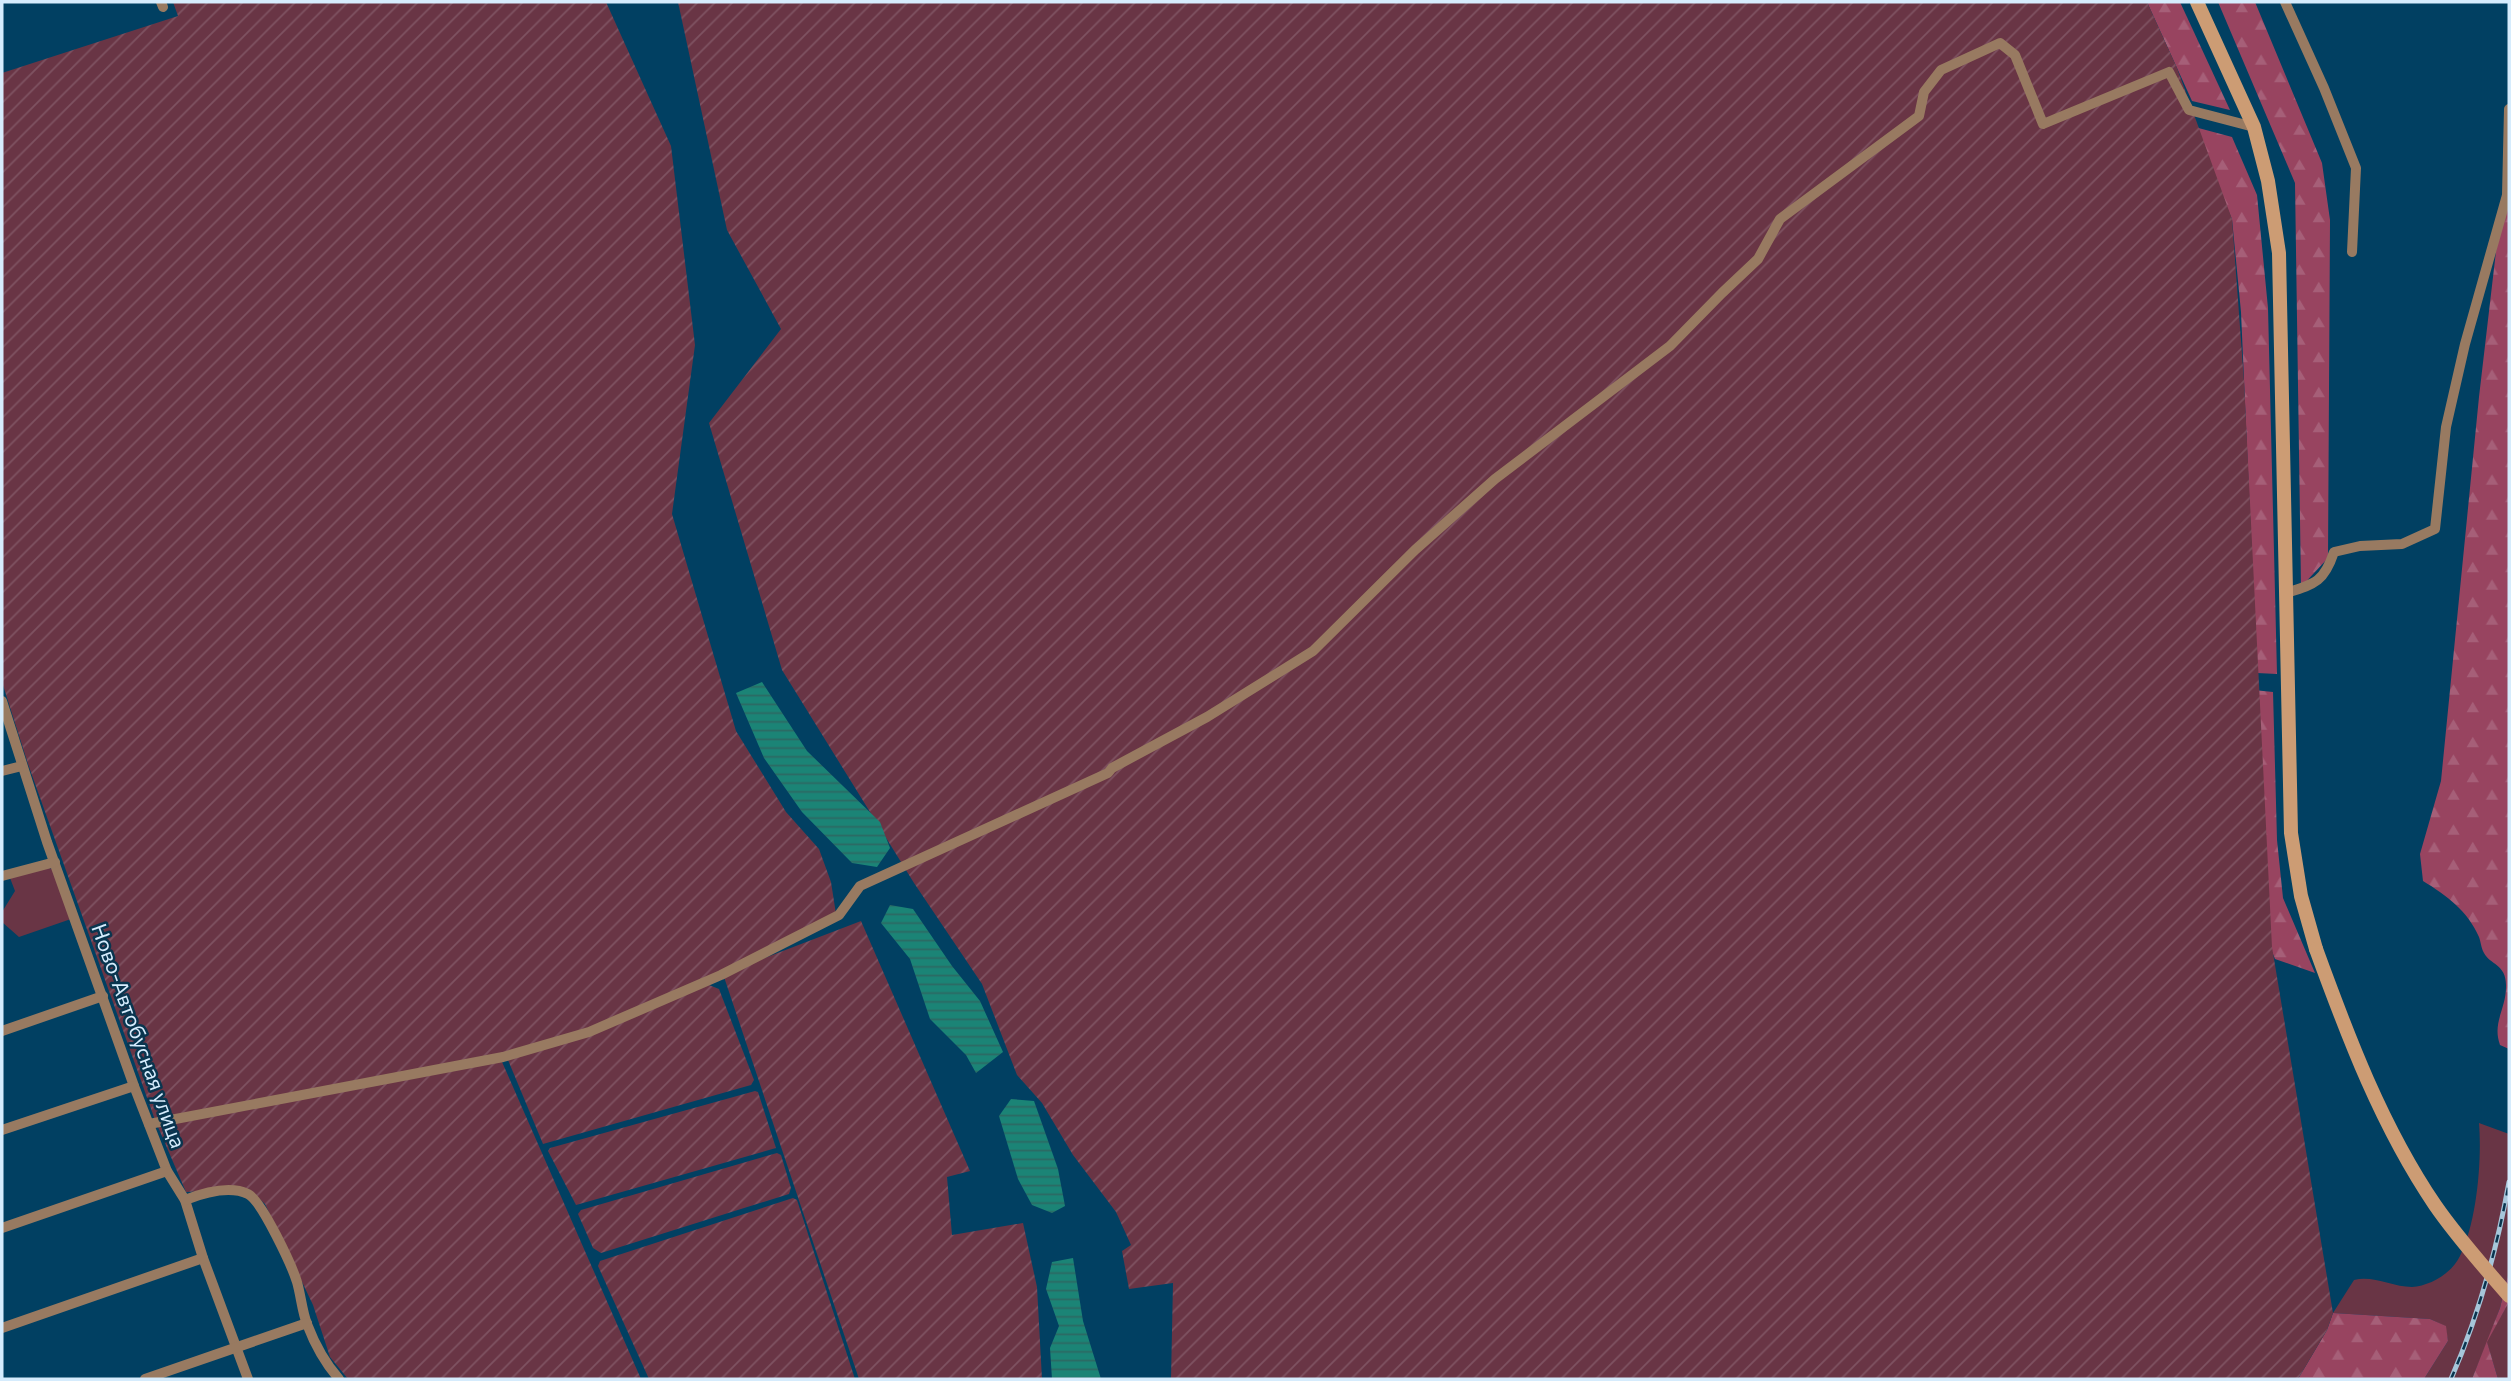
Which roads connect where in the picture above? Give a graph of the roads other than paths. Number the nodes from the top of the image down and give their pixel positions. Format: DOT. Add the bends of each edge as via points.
graph roads {
  1 [pos="2197,2"];
  2 [pos="2285,2"];
  3 [pos="2509,109"];
  4 [pos="2253,127"];
  5 [pos="2352,252"];
  6 [pos="2286,593"];
  7 [pos="2,701"];
  8 [pos="22,766"];
  9 [pos="2,771"];
  10 [pos="55,862"];
  11 [pos="2,876"];
  12 [pos="103,996"];
  13 [pos="2,1031"];
  14 [pos="134,1086"];
  15 [pos="149,1124"];
  16 [pos="2,1130"];
  17 [pos="167,1171"];
  18 [pos="186,1200"];
  19 [pos="2,1228"];
  20 [pos="203,1258"];
  21 [pos="2509,1296"];
  22 [pos="307,1323"];
  23 [pos="2,1328"];
  24 [pos="236,1348"];
  25 [pos="145,1379"];
  26 [pos="248,1379"];
  27 [pos="339,1379"];
  1 -- 4 [label="main road"];
  2 -- 5 [label="street" via="2356,168"];
  3 -- 6 [label="street" via="2507,195 2446,427 2435,529 2402,544 2334,552 2328,572 2310,586"];
  4 -- 6 [label="main road" via="2268,181 2279,253"];
  4 -- 15 [label="street" via="2189,110 2169,72 2043,124 2015,55 2000,43 1941,70 1924,92 1919,116 1780,219 1758,259 1670,346 1495,479 1313,651 1207,718 1108,773 860,886 839,915 723,974 589,1032 503,1057"];
  6 -- 21 [label="main road, bridge" via="2291,833 2316,949 2341,1017 2405,1156 2447,1221"];
  7 -- 8 [label="street, Ново-Автобусная улица"];
  8 -- 9 [label="street"];
  8 -- 10 [label="street, Ново-Автобусная улица"];
  10 -- 11 [label="street"];
  10 -- 12 [label="street, Ново-Автобусная улица"];
  12 -- 13 [label="street"];
  12 -- 14 [label="street, Ново-Автобусная улица"];
  14 -- 15 [label="street, Ново-Автобусная улица"];
  14 -- 16 [label="street"];
  15 -- 17 [label="street, Ново-Автобусная улица"];
  17 -- 18 [label="street, Ново-Автобусная улица"];
  17 -- 19 [label="street"];
  18 -- 20 [label="street, Ново-Автобусная улица"];
  18 -- 22 [label="street" via="226,1190 248,1195 260,1205 296,1280"];
  20 -- 23 [label="street"];
  20 -- 24 [label="street, Ново-Автобусная улица"];
  22 -- 24 [label="street"];
  22 -- 27 [label="street" via="323,1361"];
  24 -- 25 [label="street"];
  24 -- 26 [label="street, Ново-Автобусная улица"];
}
